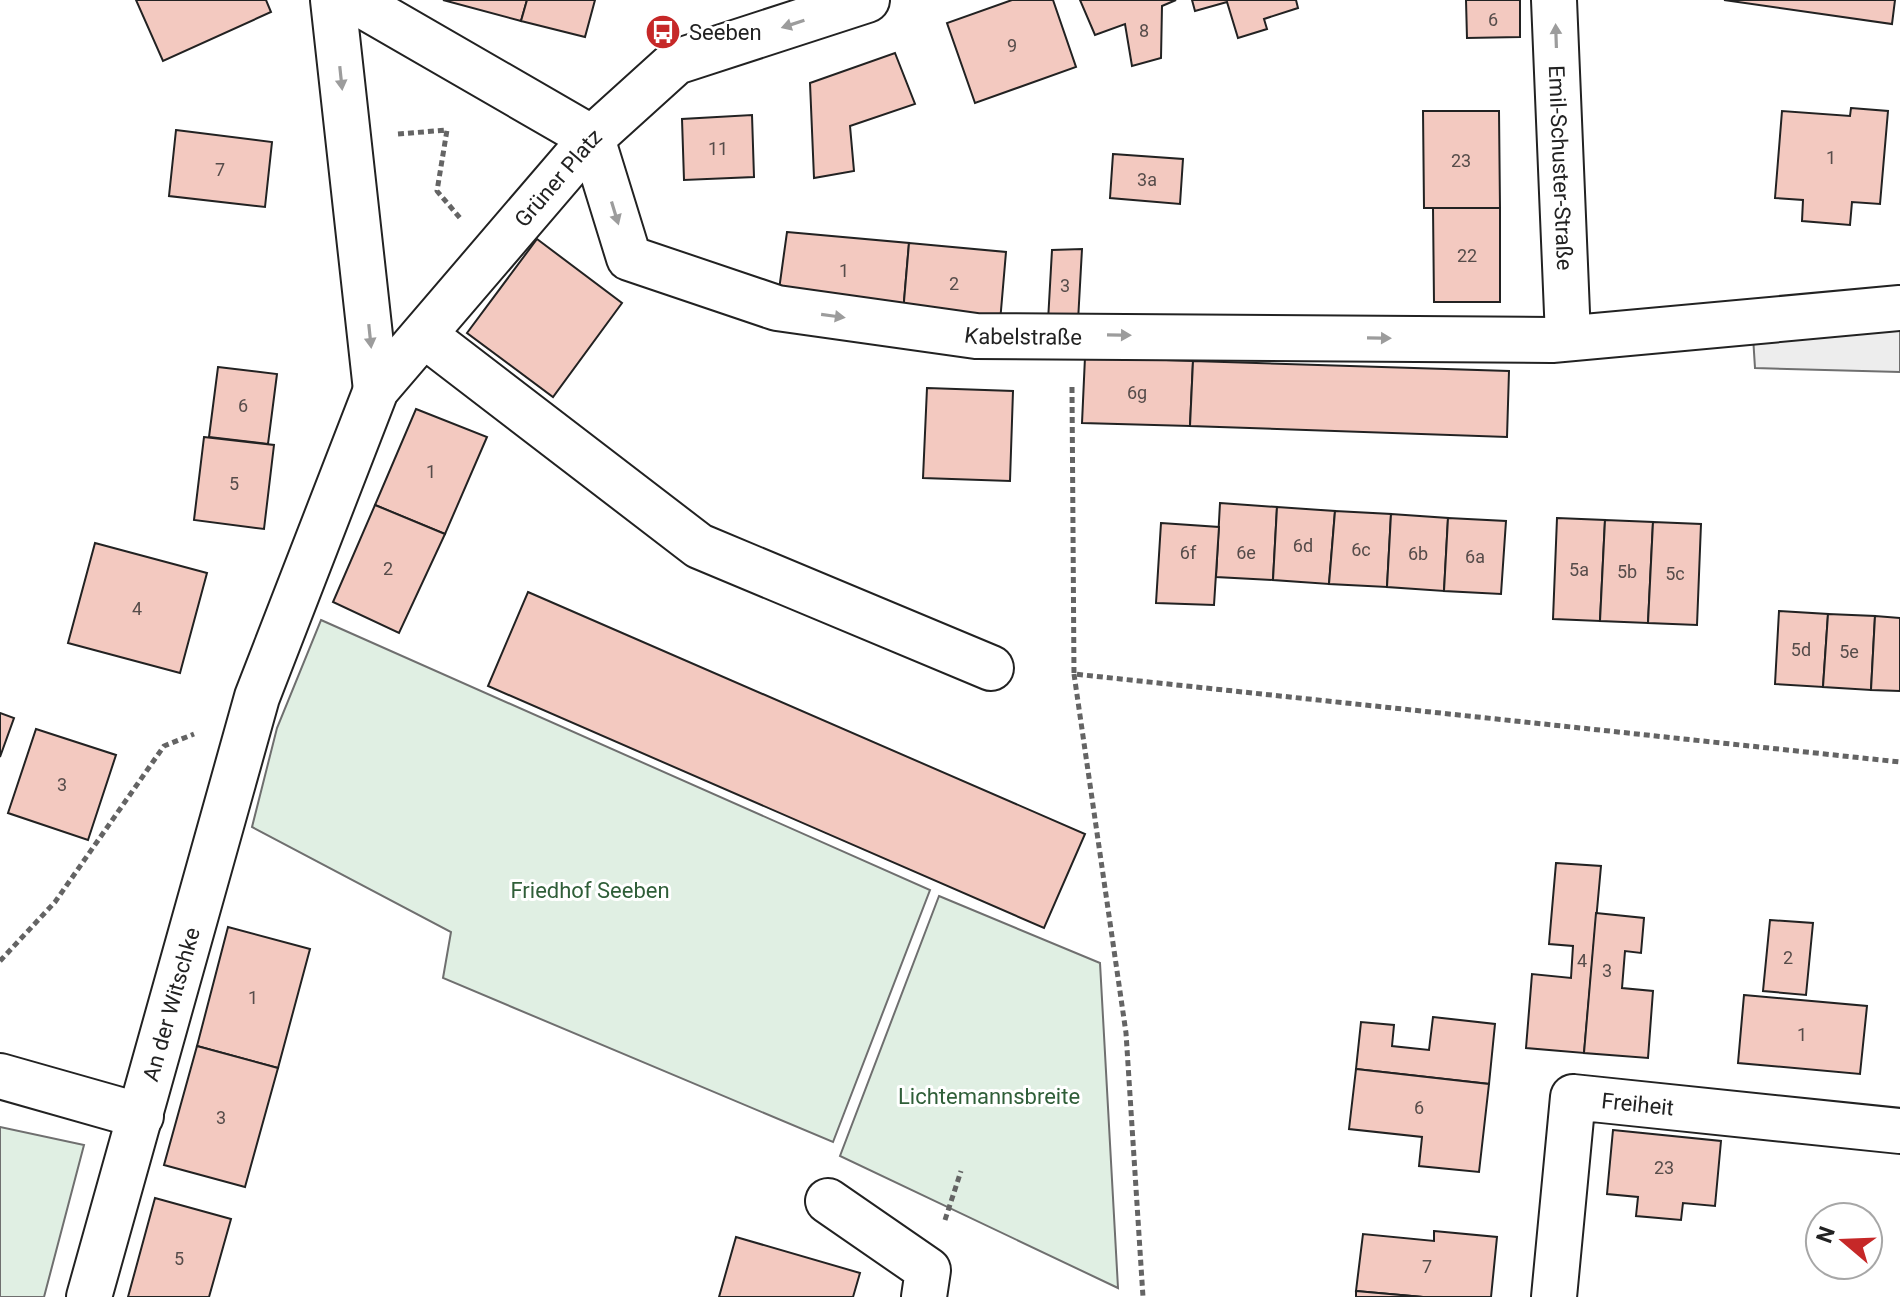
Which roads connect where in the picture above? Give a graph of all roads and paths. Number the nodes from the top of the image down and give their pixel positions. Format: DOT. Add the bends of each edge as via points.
graph roads {
  1 [pos="333,0"];
  2 [pos="353,0"];
  3 [pos="867,0"];
  4 [pos="1554,0"];
  5 [pos="348,138"];
  6 [pos="592,138"];
  7 [pos="491,256"];
  8 [pos="1900,308"];
  9 [pos="1072,334"];
  10 [pos="424,335"];
  11 [pos="1560,339"];
  12 [pos="376,390"];
  13 [pos="991,668"];
  14 [pos="1074,674"];
  15 [pos="253,711"];
  16 [pos="1900,762"];
  17 [pos="0,961"];
  18 [pos="0,1076"];
  19 [pos="141,1116"];
  20 [pos="1900,1131"];
  21 [pos="828,1201"];
  22 [pos="89,1297"];
  23 [pos="924,1297"];
  24 [pos="1143,1297"];
  25 [pos="1554,1297"];
  1 -- 5 [label="street, Grüner Platz, one-way"];
  2 -- 6 [label="street, Grüner Platz"];
  3 -- 6 [label="street, one-way" via="676,62"];
  11 -- 4 [label="street, Emil-Schuster-Straße, one-way"];
  5 -- 7 [label="path" via="447,130 437,191"];
  5 -- 12 [label="street, Grüner Platz, one-way"];
  6 -- 7 [label="street, Grüner Platz"];
  6 -- 9 [label="street, Kabelstraße, one-way" via="629,258 777,308 976,336"];
  7 -- 10 [label="street, Grüner Platz"];
  8 -- 11 [label="street"];
  9 -- 11 [label="street, Kabelstraße, one-way"];
  9 -- 14 [label="path"];
  10 -- 12 [label="street, Grüner Platz"];
  10 -- 13 [label="street" via="699,546"];
  12 -- 15 [label="street, Grüner Platz"];
  14 -- 16 [label="path"];
  14 -- 24 [label="path" via="1126,1033"];
  15 -- 17 [label="path" via="164,746 55,902"];
  15 -- 19 [label="street, An der Witschke"];
  18 -- 19 [label="street"];
  19 -- 22 [label="street, An der Witschke"];
  20 -- 25 [label="street, Freiheit" via="1573,1097"];
  21 -- 23 [label="street" via="928,1270"];
}
